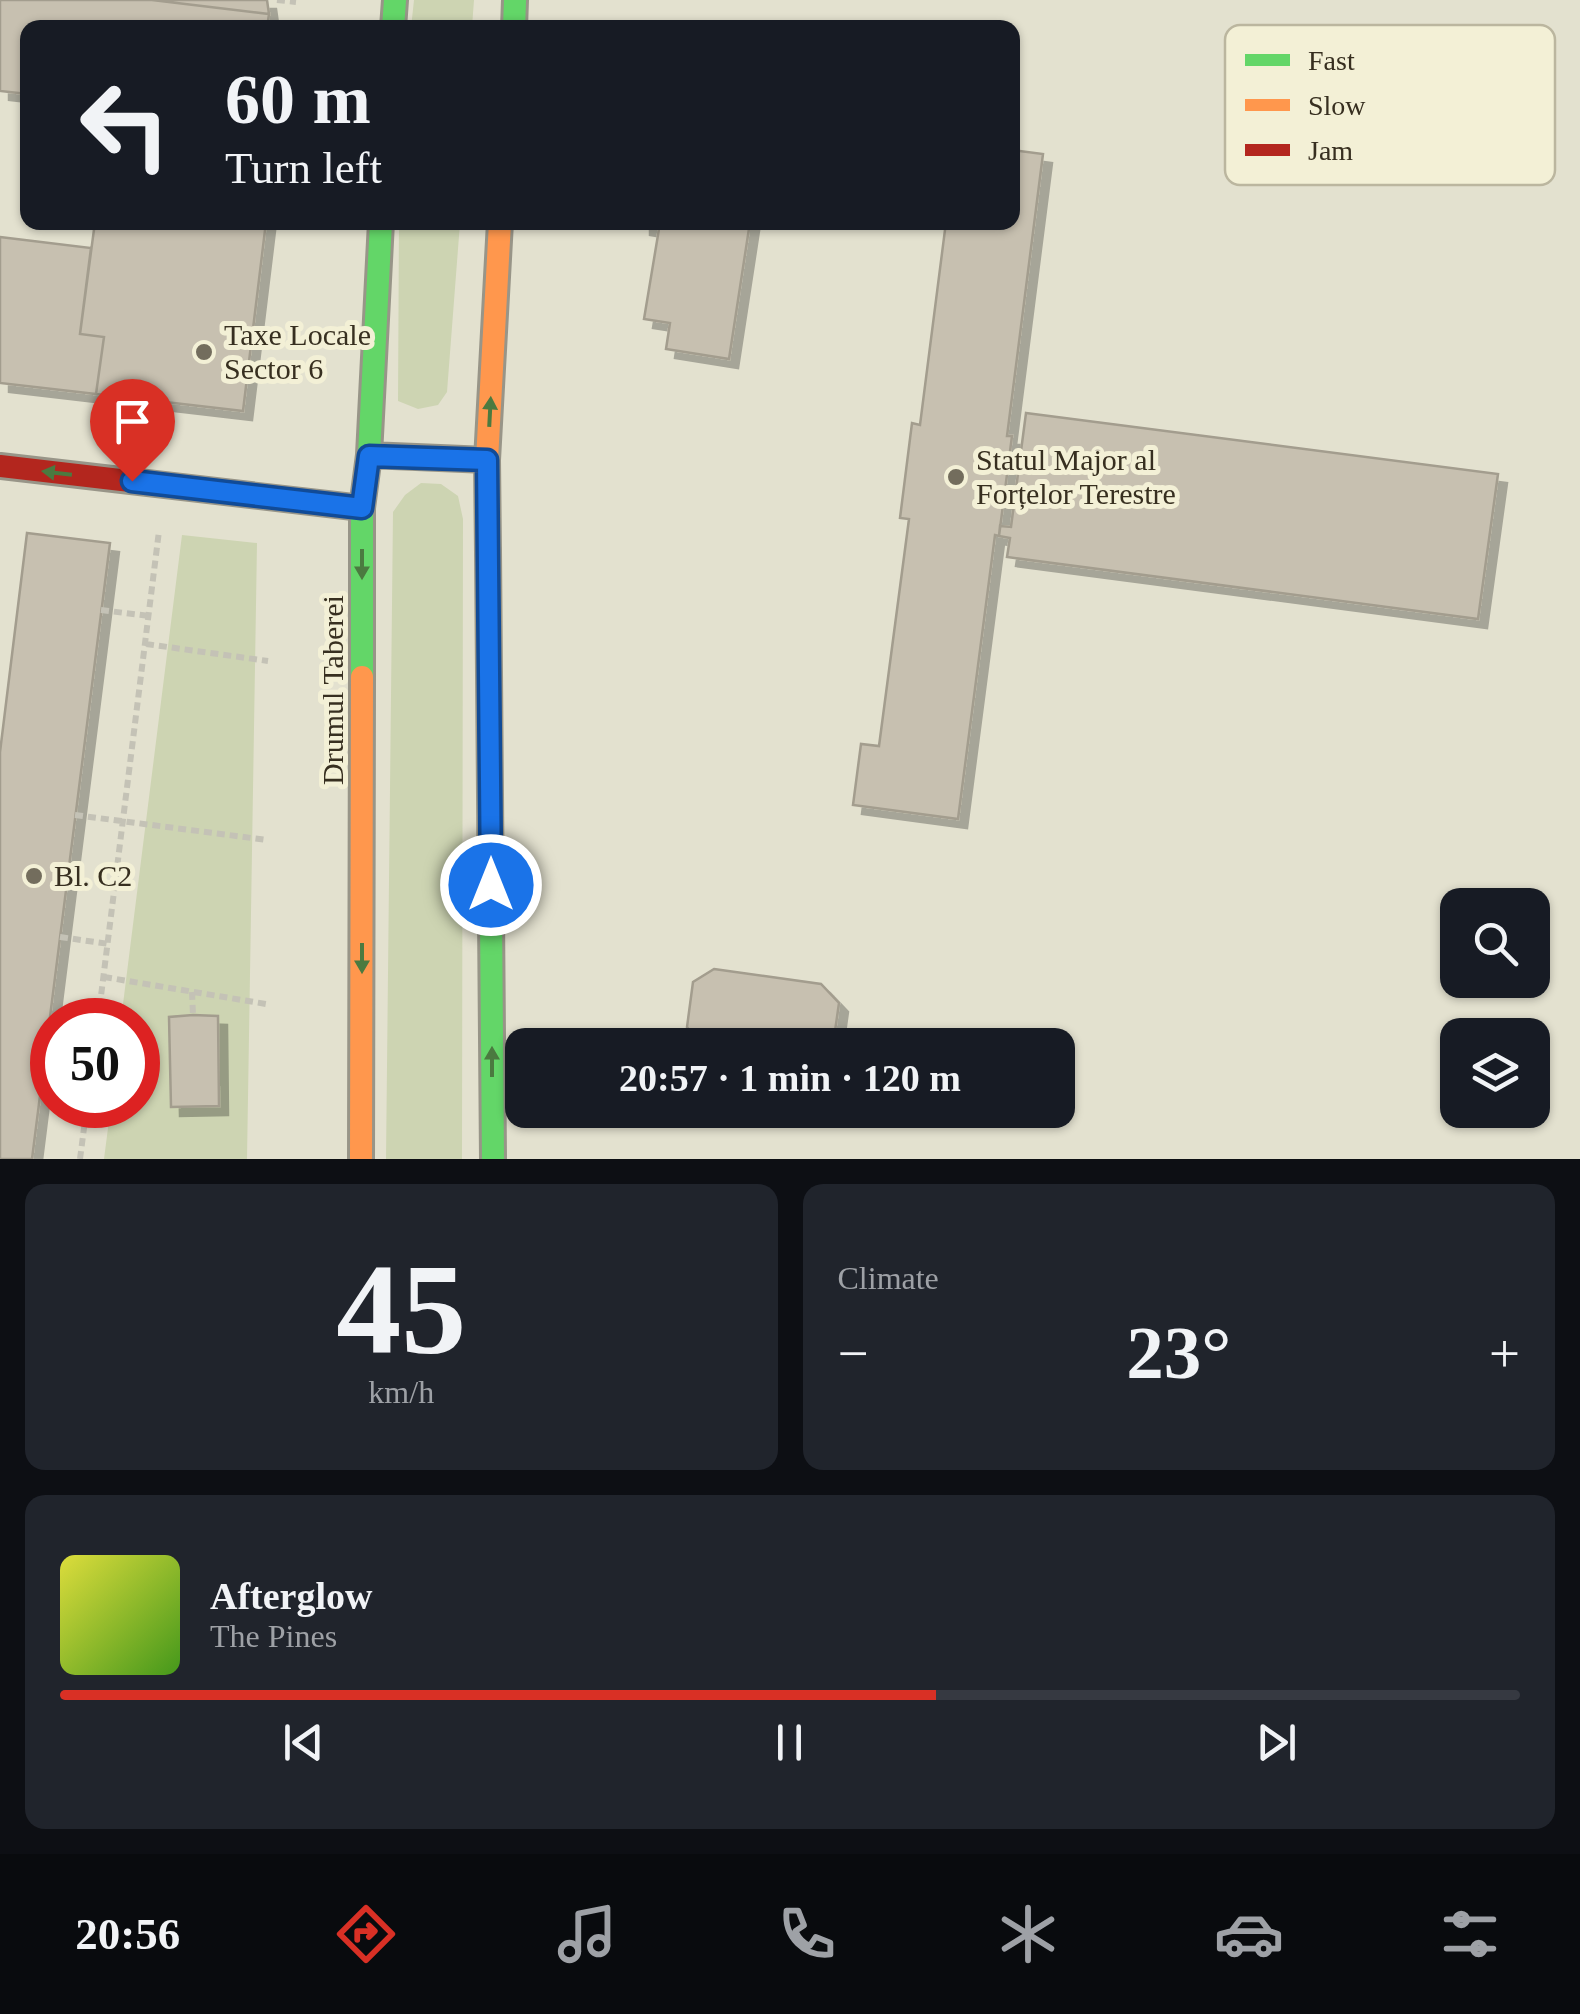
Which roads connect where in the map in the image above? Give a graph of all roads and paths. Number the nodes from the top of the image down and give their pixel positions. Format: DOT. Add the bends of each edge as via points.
graph roads {
  1 [pos="278,0"];
  2 [pos="296,2"];
  3 [pos="381,230"];
  4 [pos="500,230"];
  5 [pos="369,456"];
  6 [pos="487,460"];
  7 [pos="0,466"];
  8 [pos="164,485"];
  9 [pos="362,508"];
  10 [pos="101,610"];
  11 [pos="149,616"];
  12 [pos="146,644"];
  13 [pos="268,661"];
  14 [pos="75,815"];
  15 [pos="124,822"];
  16 [pos="267,840"];
  17 [pos="60,937"];
  18 [pos="109,944"];
  19 [pos="104,977"];
  20 [pos="192,992"];
  21 [pos="101,998"];
  22 [pos="266,1004"];
  23 [pos="193,1015"];
  24 [pos="85,1128"];
  25 [pos="80,1159"];
  26 [pos="361,1159"];
  27 [pos="493,1159"];
  1 -- 2 [label="path"];
  3 -- 5 [label="main road, Drumul Taberei"];
  6 -- 4 [label="main road, one-way"];
  5 -- 6 [label="main road"];
  5 -- 9 [label="main road, Drumul Taberei"];
  27 -- 6 [label="main road, one-way"];
  8 -- 7 [label="main road, one-way"];
  8 -- 9 [label="main road"];
  8 -- 11 [label="path"];
  9 -- 26 [label="main road, Drumul Taberei, one-way"];
  10 -- 11 [label="path"];
  11 -- 12 [label="path"];
  12 -- 13 [label="path"];
  12 -- 15 [label="path"];
  14 -- 15 [label="path"];
  15 -- 16 [label="path"];
  15 -- 18 [label="path"];
  17 -- 18 [label="path"];
  18 -- 19 [label="path"];
  19 -- 20 [label="path"];
  19 -- 21 [label="path"];
  20 -- 22 [label="path"];
  20 -- 23 [label="path"];
  24 -- 25 [label="path"];
}
